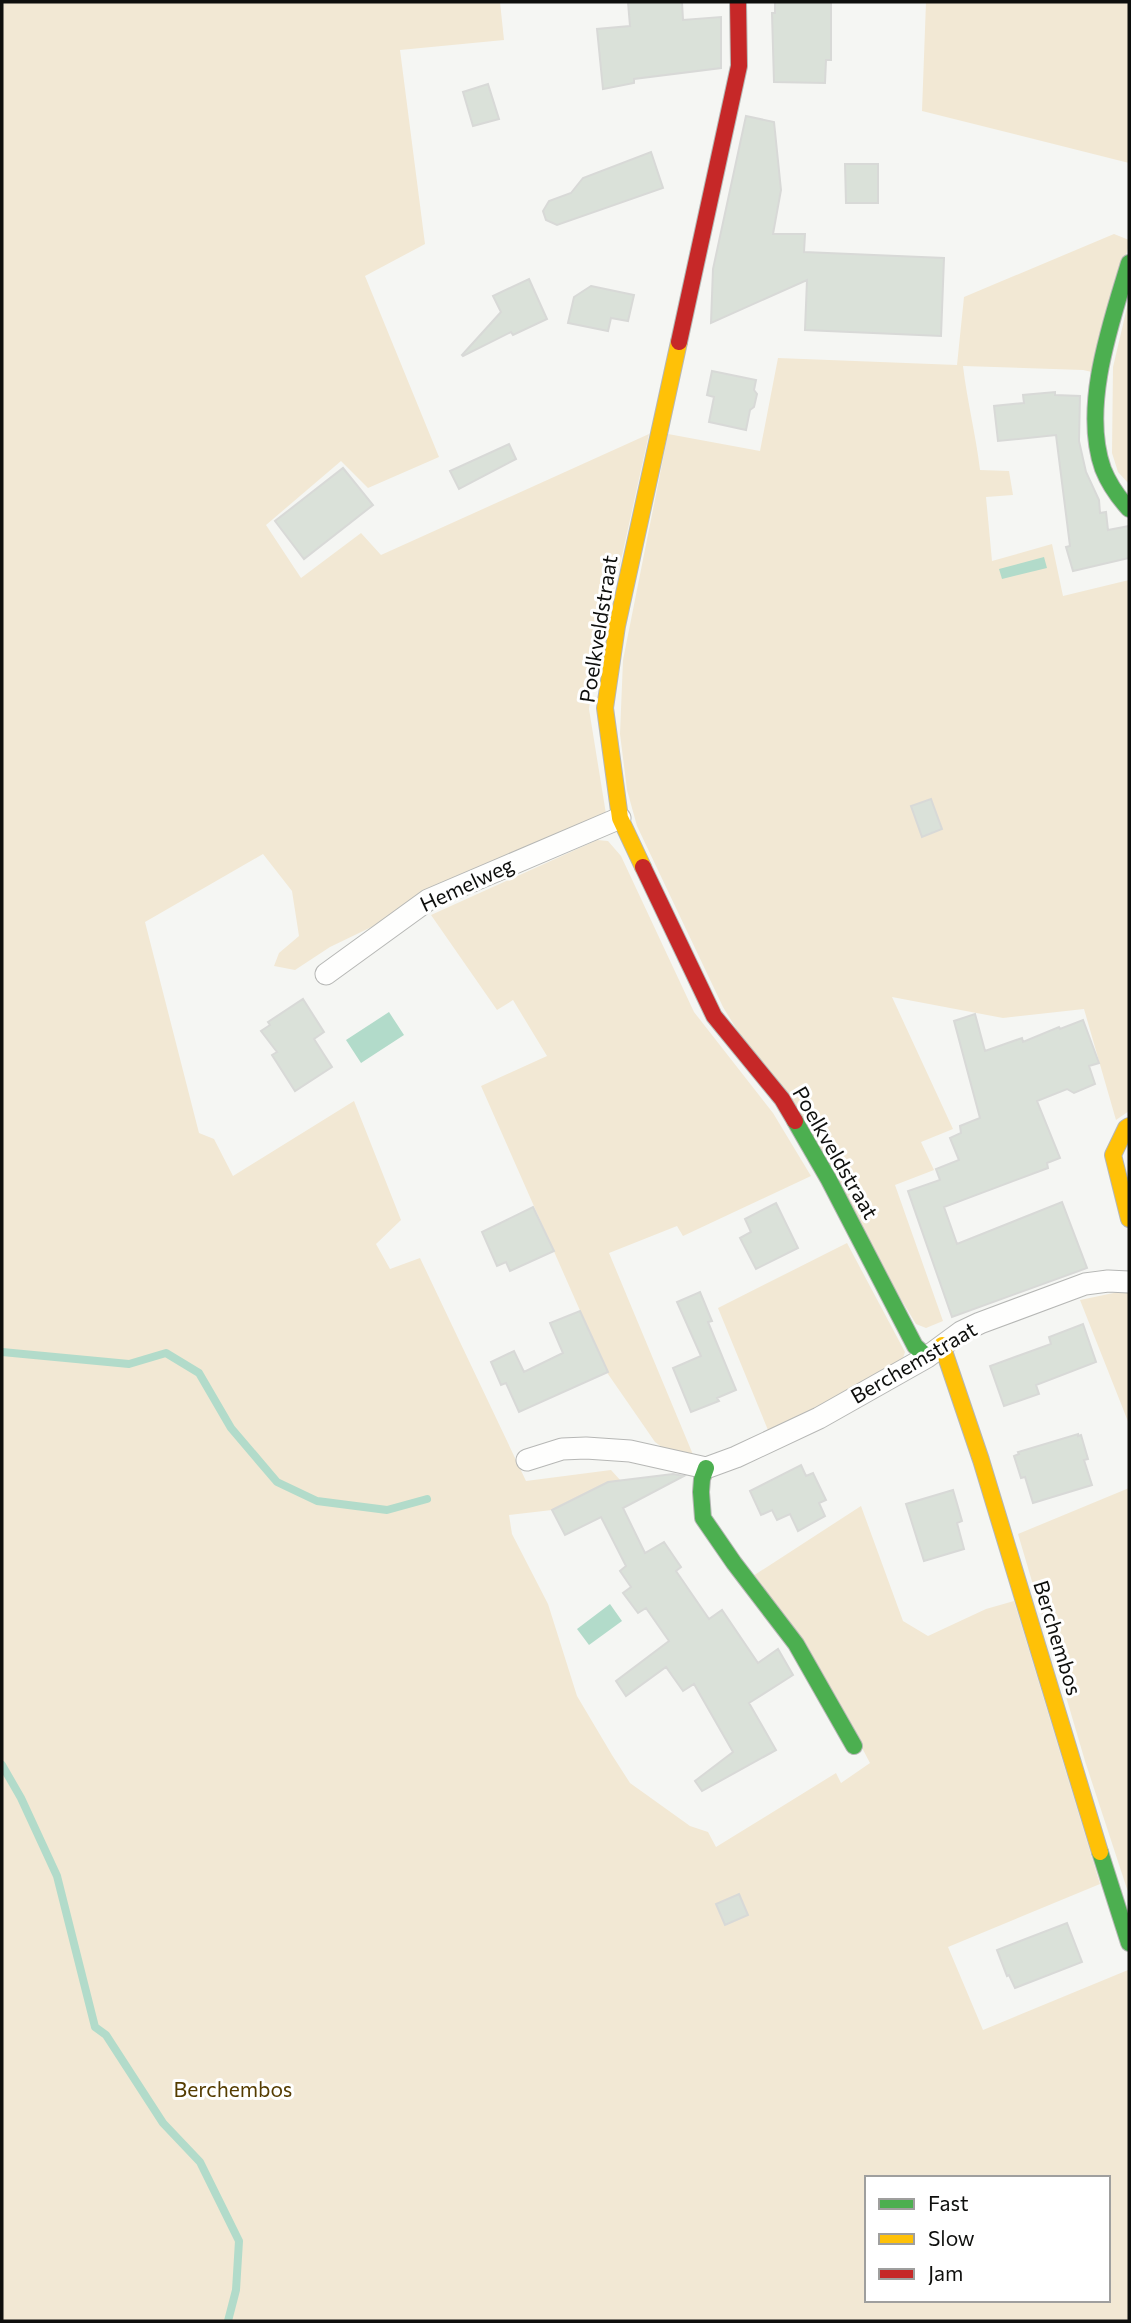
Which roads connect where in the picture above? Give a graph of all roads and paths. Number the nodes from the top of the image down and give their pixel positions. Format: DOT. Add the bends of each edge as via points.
graph roads {
  1 [pos="738,2"];
  2 [pos="1129,262"];
  3 [pos="1129,509"];
  4 [pos="620,818"];
  5 [pos="326,974"];
  6 [pos="1129,1126"];
  7 [pos="1129,1219"];
  8 [pos="1129,1282"];
  9 [pos="934,1351"];
  10 [pos="527,1460"];
  11 [pos="706,1468"];
  12 [pos="854,1746"];
  13 [pos="1129,1943"];
  1 -- 4 [label="street, Poelkveldstraat" via="739,66 617,626 607,694"];
  2 -- 3 [label="street" via="1097,389 1099,452 1114,493"];
  4 -- 5 [label="street, Hemelweg" via="428,900"];
  4 -- 9 [label="street, Poelkveldstraat" via="715,1016 782,1099 915,1346"];
  6 -- 7 [label="street" via="1113,1156"];
  8 -- 9 [label="street, Berchemstraat" via="1073,1288 980,1323"];
  9 -- 11 [label="street, Berchemstraat" via="819,1418"];
  9 -- 13 [label="street, Berchembos" via="981,1460"];
  10 -- 11 [label="street" via="562,1449 586,1448 630,1451"];
  11 -- 12 [label="street" via="701,1492 703,1518 803,1654"];
}
